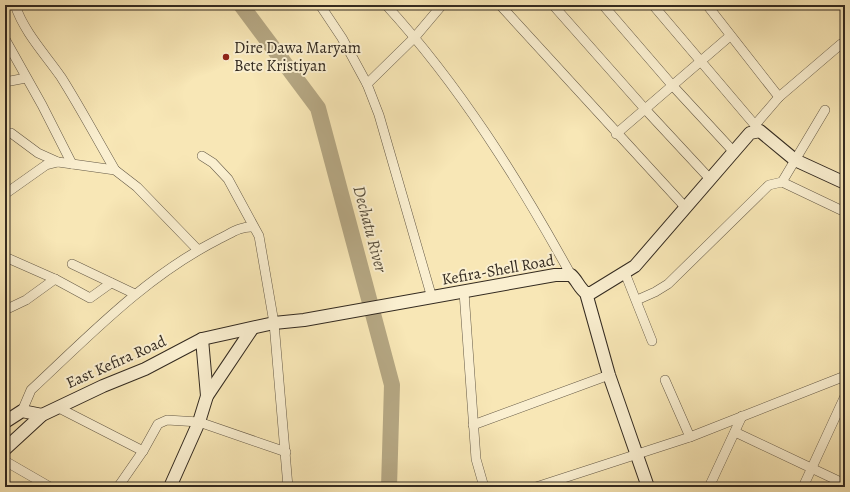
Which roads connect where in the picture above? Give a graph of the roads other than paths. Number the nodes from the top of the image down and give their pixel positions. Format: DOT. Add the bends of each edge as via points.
graph roads {
  1 [pos="15,5"];
  2 [pos="320,5"];
  3 [pos="386,5"];
  4 [pos="442,5"];
  5 [pos="500,5"];
  6 [pos="553,5"];
  7 [pos="603,5"];
  8 [pos="653,5"];
  9 [pos="707,5"];
  10 [pos="730,36"];
  11 [pos="415,37"];
  12 [pos="5,39"];
  13 [pos="841,44"];
  14 [pos="700,61"];
  15 [pos="26,78"];
  16 [pos="5,82"];
  17 [pos="367,84"];
  18 [pos="672,85"];
  19 [pos="779,97"];
  20 [pos="645,109"];
  21 [pos="825,110"];
  22 [pos="757,128"];
  23 [pos="11,133"];
  24 [pos="616,134"];
  25 [pos="732,151"];
  26 [pos="202,156"];
  27 [pos="795,160"];
  28 [pos="58,162"];
  29 [pos="72,164"];
  30 [pos="115,170"];
  31 [pos="710,179"];
  32 [pos="782,182"];
  33 [pos="845,183"];
  34 [pos="5,194"];
  35 [pos="686,208"];
  36 [pos="845,212"];
  37 [pos="253,227"];
  38 [pos="198,250"];
  39 [pos="5,257"];
  40 [pos="72,264"];
  41 [pos="625,273"];
  42 [pos="571,275"];
  43 [pos="55,279"];
  44 [pos="111,283"];
  45 [pos="464,292"];
  46 [pos="586,293"];
  47 [pos="135,294"];
  48 [pos="432,298"];
  49 [pos="637,300"];
  50 [pos="5,310"];
  51 [pos="274,323"];
  52 [pos="252,329"];
  53 [pos="202,339"];
  54 [pos="652,341"];
  55 [pos="609,376"];
  56 [pos="845,376"];
  57 [pos="665,380"];
  58 [pos="207,396"];
  59 [pos="845,396"];
  60 [pos="57,407"];
  61 [pos="22,411"];
  62 [pos="42,415"];
  63 [pos="742,416"];
  64 [pos="5,422"];
  65 [pos="199,422"];
  66 [pos="473,425"];
  67 [pos="735,432"];
  68 [pos="690,436"];
  69 [pos="5,449"];
  70 [pos="143,451"];
  71 [pos="286,452"];
  72 [pos="637,453"];
  73 [pos="5,461"];
  74 [pos="812,468"];
  75 [pos="845,484"];
  76 [pos="50,487"];
  77 [pos="118,487"];
  78 [pos="170,487"];
  79 [pos="288,487"];
  80 [pos="484,487"];
  81 [pos="536,487"];
  82 [pos="648,487"];
  83 [pos="709,487"];
  84 [pos="803,487"];
  1 -- 30 [label="street" via="42,54 62,79"];
  2 -- 17 [label="street" via="342,38"];
  3 -- 11 [label="street"];
  4 -- 11 [label="street"];
  5 -- 24 [label="street"];
  6 -- 20 [label="street"];
  7 -- 18 [label="street"];
  8 -- 14 [label="street"];
  9 -- 10 [label="street"];
  10 -- 14 [label="street"];
  10 -- 19 [label="street"];
  11 -- 17 [label="street"];
  11 -- 42 [label="street" via="486,134 529,200"];
  12 -- 15 [label="street"];
  13 -- 19 [label="street"];
  14 -- 18 [label="street"];
  14 -- 22 [label="street"];
  15 -- 16 [label="street"];
  15 -- 29 [label="street"];
  17 -- 48 [label="street" via="379,115"];
  18 -- 20 [label="street"];
  18 -- 25 [label="street"];
  19 -- 22 [label="street"];
  20 -- 24 [label="street"];
  20 -- 31 [label="street"];
  21 -- 27 [label="street"];
  22 -- 25 [label="main road" via="746,135"];
  22 -- 27 [label="main road"];
  23 -- 28 [label="street" via="38,153"];
  24 -- 35 [label="street"];
  25 -- 31 [label="main road"];
  26 -- 37 [label="street" via="213,163 228,179"];
  27 -- 32 [label="street"];
  27 -- 33 [label="main road"];
  28 -- 29 [label="street"];
  28 -- 34 [label="street" via="46,165"];
  29 -- 30 [label="street"];
  30 -- 38 [label="street" via="137,187"];
  31 -- 35 [label="main road"];
  32 -- 36 [label="street"];
  32 -- 49 [label="street" via="769,185 668,284"];
  35 -- 41 [label="main road" via="644,256"];
  37 -- 38 [label="street" via="241,228"];
  37 -- 51 [label="street" via="260,242"];
  38 -- 47 [label="street"];
  39 -- 43 [label="street"];
  40 -- 44 [label="street"];
  41 -- 46 [label="main road" via="591,293"];
  41 -- 49 [label="street"];
  42 -- 45 [label="main road, Kefira-Shell Road" via="555,275"];
  42 -- 46 [label="main road, Kefira-Shell Road" via="576,279 580,289"];
  43 -- 44 [label="street" via="90,298"];
  43 -- 50 [label="street" via="26,300"];
  44 -- 47 [label="street"];
  45 -- 48 [label="main road, Kefira-Shell Road"];
  45 -- 66 [label="street"];
  46 -- 55 [label="main road, Kefira-Shell Road"];
  47 -- 61 [label="street" via="31,390"];
  48 -- 51 [label="main road, Kefira-Shell Road"];
  49 -- 54 [label="street"];
  51 -- 52 [label="main road, Kefira-Shell Road"];
  51 -- 71 [label="street"];
  52 -- 53 [label="main road, East Kefira Road"];
  52 -- 58 [label="main road"];
  53 -- 58 [label="main road"];
  53 -- 60 [label="main road, East Kefira Road" via="145,369"];
  55 -- 66 [label="street"];
  55 -- 72 [label="main road, Kefira-Shell Road"];
  56 -- 63 [label="street"];
  57 -- 68 [label="street"];
  58 -- 65 [label="main road"];
  59 -- 74 [label="street"];
  60 -- 62 [label="main road, East Kefira Road"];
  60 -- 70 [label="street"];
  61 -- 62 [label="main road"];
  61 -- 64 [label="main road"];
  62 -- 69 [label="main road, East Kefira Road"];
  63 -- 67 [label="street"];
  63 -- 68 [label="street"];
  65 -- 70 [label="street" via="162,421"];
  65 -- 71 [label="street"];
  65 -- 78 [label="main road"];
  66 -- 80 [label="street" via="476,459"];
  67 -- 74 [label="street"];
  67 -- 83 [label="street"];
  68 -- 72 [label="street"];
  70 -- 77 [label="street"];
  71 -- 79 [label="street"];
  72 -- 81 [label="street"];
  72 -- 82 [label="main road, Kefira-Shell Road"];
  73 -- 76 [label="street"];
  74 -- 75 [label="street"];
  74 -- 84 [label="street"];
}
